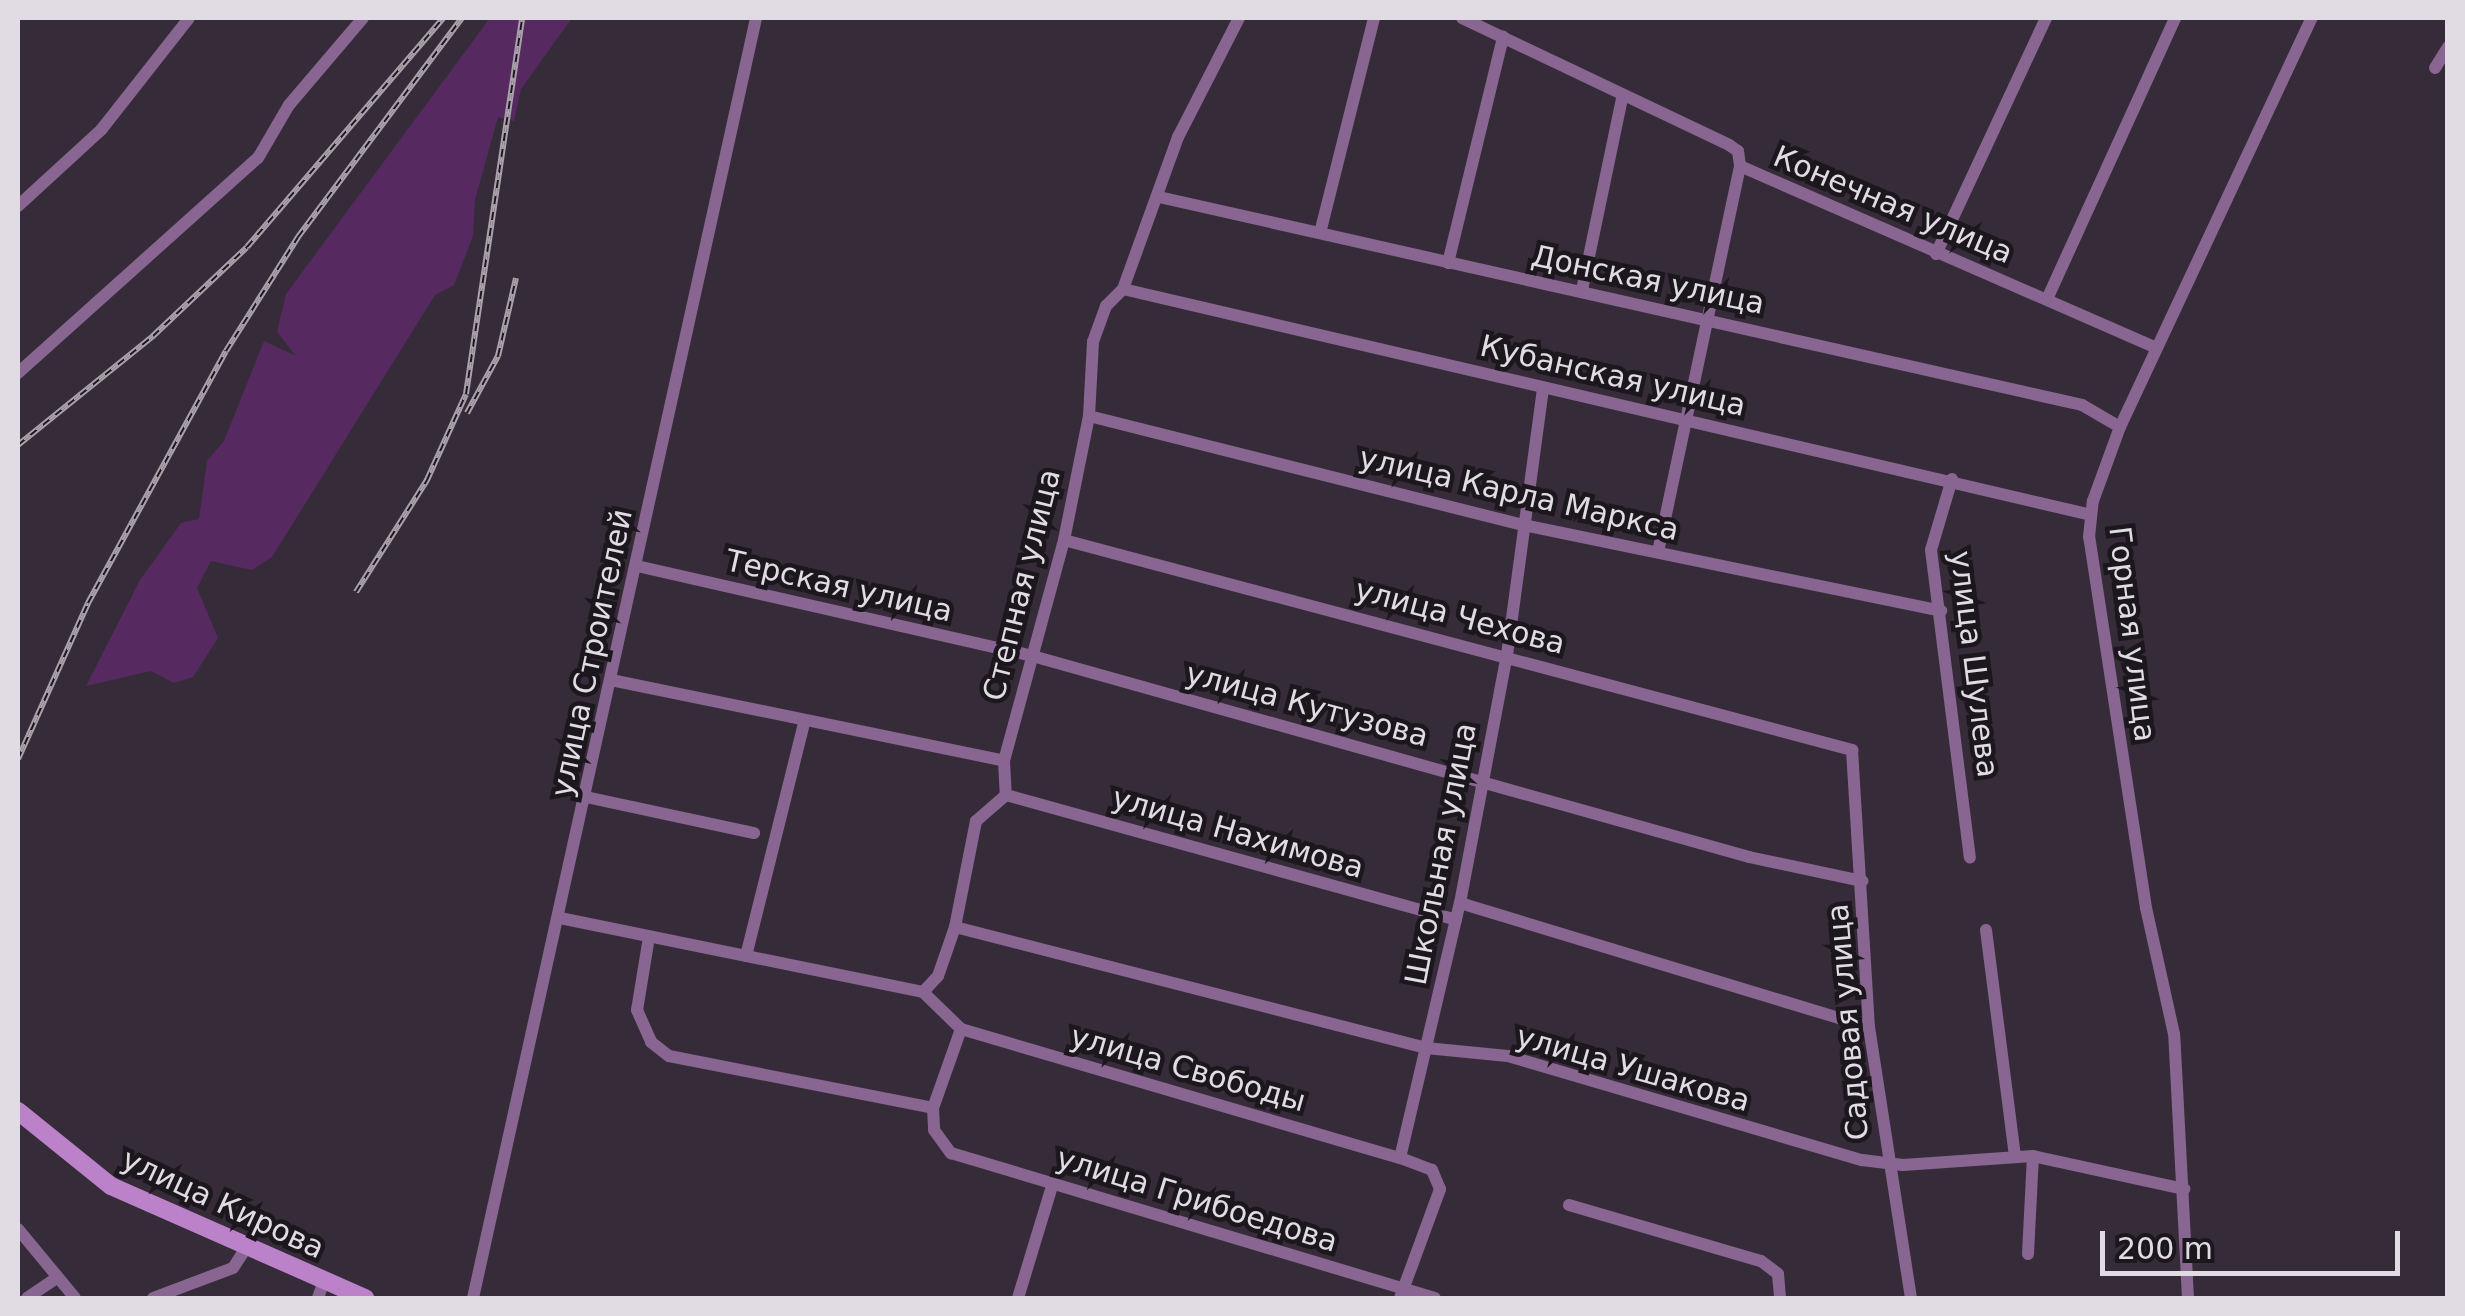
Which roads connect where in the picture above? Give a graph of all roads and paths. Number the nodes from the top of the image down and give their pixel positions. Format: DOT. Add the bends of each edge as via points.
graph roads {
  1 [pos="169,18"];
  2 [pos="189,18"];
  3 [pos="363,18"];
  4 [pos="756,18"];
  5 [pos="1239,18"];
  6 [pos="1374,18"];
  7 [pos="1462,18"];
  8 [pos="2046,18"];
  9 [pos="2174,18"];
  10 [pos="2312,18"];
  11 [pos="178,31"];
  12 [pos="1502,37"];
  13 [pos="2448,48"];
  14 [pos="2434,68"];
  15 [pos="1622,98"];
  16 [pos="1740,166"];
  17 [pos="1159,197"];
  18 [pos="18,206"];
  19 [pos="1320,233"];
  20 [pos="1936,254"];
  21 [pos="1448,262"];
  22 [pos="1123,289"];
  23 [pos="1582,290"];
  24 [pos="2048,296"];
  25 [pos="1709,318"];
  26 [pos="2156,348"];
  27 [pos="18,373"];
  28 [pos="1543,387"];
  29 [pos="1088,416"];
  30 [pos="1688,418"];
  31 [pos="2120,428"];
  32 [pos="1952,479"];
  33 [pos="2091,515"];
  34 [pos="1523,525"];
  35 [pos="1064,540"];
  36 [pos="1658,552"];
  37 [pos="637,566"];
  38 [pos="1941,611"];
  39 [pos="1029,655"];
  40 [pos="1507,655"];
  41 [pos="611,680"];
  42 [pos="805,720"];
  43 [pos="1843,745"];
  44 [pos="1004,760"];
  45 [pos="1481,779"];
  46 [pos="1006,795"];
  47 [pos="586,797"];
  48 [pos="754,833"];
  49 [pos="1970,858"];
  50 [pos="1862,881"];
  51 [pos="1460,903"];
  52 [pos="560,918"];
  53 [pos="1456,920"];
  54 [pos="954,927"];
  55 [pos="1986,930"];
  56 [pos="649,937"];
  57 [pos="746,956"];
  58 [pos="924,992"];
  59 [pos="1869,1027"];
  60 [pos="961,1029"];
  61 [pos="1426,1048"];
  62 [pos="933,1108"];
  63 [pos="18,1111"];
  64 [pos="2016,1155"];
  65 [pos="2034,1156"];
  66 [pos="1400,1158"];
  67 [pos="1886,1162"];
  68 [pos="1053,1183"];
  69 [pos="2184,1189"];
  70 [pos="1569,1205"];
  71 [pos="18,1229"];
  72 [pos="246,1248"];
  73 [pos="2028,1254"];
  74 [pos="58,1278"];
  75 [pos="321,1290"];
  76 [pos="1401,1294"];
  77 [pos="27,1298"];
  78 [pos="76,1298"];
  79 [pos="153,1298"];
  80 [pos="365,1298"];
  81 [pos="474,1298"];
  82 [pos="1018,1298"];
  83 [pos="1435,1298"];
  84 [pos="1780,1298"];
  85 [pos="1911,1298"];
  86 [pos="2188,1298"];
  1 -- 11 [label="street"];
  2 -- 11 [label="street"];
  3 -- 27 [label="street" via="289,105 258,158"];
  4 -- 37 [label="street, улица Строителей"];
  5 -- 17 [label="street, Степная улица" via="1178,137"];
  6 -- 19 [label="street"];
  7 -- 12 [label="street, Конечная улица"];
  8 -- 20 [label="street"];
  9 -- 24 [label="street"];
  10 -- 26 [label="street, Горная улица"];
  11 -- 18 [label="street" via="101,130"];
  12 -- 15 [label="street, Конечная улица"];
  12 -- 21 [label="street"];
  13 -- 14 [label="street"];
  15 -- 16 [label="street, Конечная улица" via="1729,144"];
  15 -- 23 [label="street"];
  16 -- 20 [label="street, Конечная улица"];
  16 -- 25 [label="street"];
  17 -- 19 [label="street, Донская улица"];
  17 -- 22 [label="street, Степная улица"];
  19 -- 21 [label="street, Донская улица"];
  20 -- 24 [label="street, Конечная улица"];
  21 -- 23 [label="street, Донская улица"];
  22 -- 28 [label="street, Кубанская улица"];
  22 -- 29 [label="street, Степная улица" via="1106,306 1093,342"];
  23 -- 25 [label="street, Донская улица"];
  24 -- 26 [label="street, Конечная улица"];
  25 -- 30 [label="street"];
  25 -- 31 [label="street, Донская улица" via="2082,406"];
  26 -- 31 [label="street, Горная улица"];
  28 -- 30 [label="street, Кубанская улица"];
  28 -- 34 [label="street, Школьная улица"];
  29 -- 34 [label="street, улица Карла Маркса"];
  29 -- 35 [label="street, Степная улица"];
  30 -- 32 [label="street, Кубанская улица"];
  30 -- 36 [label="street"];
  31 -- 33 [label="street, Горная улица"];
  32 -- 33 [label="street, Кубанская улица"];
  32 -- 38 [label="street, улица Шулева" via="1931,550"];
  33 -- 69 [label="street, Горная улица" via="2088,537 2113,699 2174,1034"];
  34 -- 36 [label="street, улица Карла Маркса"];
  34 -- 40 [label="street, Школьная улица"];
  35 -- 39 [label="street, Степная улица"];
  35 -- 40 [label="street, улица Чехова"];
  36 -- 38 [label="street, улица Карла Маркса"];
  37 -- 39 [label="street, Терская улица"];
  37 -- 41 [label="street, улица Строителей"];
  38 -- 49 [label="street, улица Шулева"];
  39 -- 44 [label="street, Степная улица"];
  39 -- 45 [label="street, улица Кутузова"];
  40 -- 43 [label="street, улица Чехова"];
  40 -- 45 [label="street, Школьная улица"];
  41 -- 42 [label="street"];
  41 -- 47 [label="street, улица Строителей"];
  42 -- 44 [label="street"];
  42 -- 57 [label="street"];
  43 -- 50 [label="street, Садовая улица" via="1855,759"];
  44 -- 46 [label="street, Степная улица"];
  45 -- 50 [label="street, улица Кутузова" via="1749,857"];
  45 -- 51 [label="street, Школьная улица"];
  46 -- 53 [label="street, улица Нахимова"];
  46 -- 54 [label="street" via="976,821"];
  47 -- 48 [label="street"];
  47 -- 52 [label="street, улица Строителей"];
  50 -- 59 [label="street, Садовая улица"];
  51 -- 53 [label="street, Школьная улица"];
  51 -- 59 [label="street"];
  52 -- 56 [label="street"];
  52 -- 81 [label="street, улица Строителей"];
  53 -- 61 [label="street, Школьная улица"];
  54 -- 58 [label="street" via="938,976"];
  54 -- 61 [label="street, улица Ушакова"];
  55 -- 64 [label="street"];
  56 -- 57 [label="street"];
  56 -- 62 [label="street" via="637,1010 659,1050"];
  57 -- 58 [label="street"];
  58 -- 60 [label="street"];
  59 -- 67 [label="street, Садовая улица"];
  60 -- 62 [label="street"];
  60 -- 66 [label="street, улица Свободы"];
  61 -- 66 [label="street, Школьная улица"];
  61 -- 67 [label="street, улица Ушакова" via="1508,1056 1798,1144"];
  62 -- 68 [label="street, улица Грибоедова" via="934,1130 945,1149"];
  63 -- 72 [label="main road, улица Кирова" via="111,1186"];
  64 -- 65 [label="street, улица Ушакова"];
  64 -- 67 [label="street, улица Ушакова"];
  65 -- 69 [label="street, улица Ушакова"];
  65 -- 73 [label="street"];
  66 -- 76 [label="street" via="1432,1170 1440,1182"];
  67 -- 85 [label="street, Садовая улица"];
  68 -- 76 [label="street, улица Грибоедова"];
  68 -- 82 [label="street"];
  69 -- 86 [label="street, Горная улица"];
  70 -- 84 [label="street" via="1761,1260 1778,1274"];
  71 -- 74 [label="street"];
  72 -- 75 [label="main road, улица Кирова"];
  72 -- 79 [label="street" via="233,1268"];
  74 -- 77 [label="street"];
  74 -- 78 [label="street"];
  75 -- 80 [label="main road, улица Кирова"];
  76 -- 83 [label="street, улица Грибоедова"];
}
